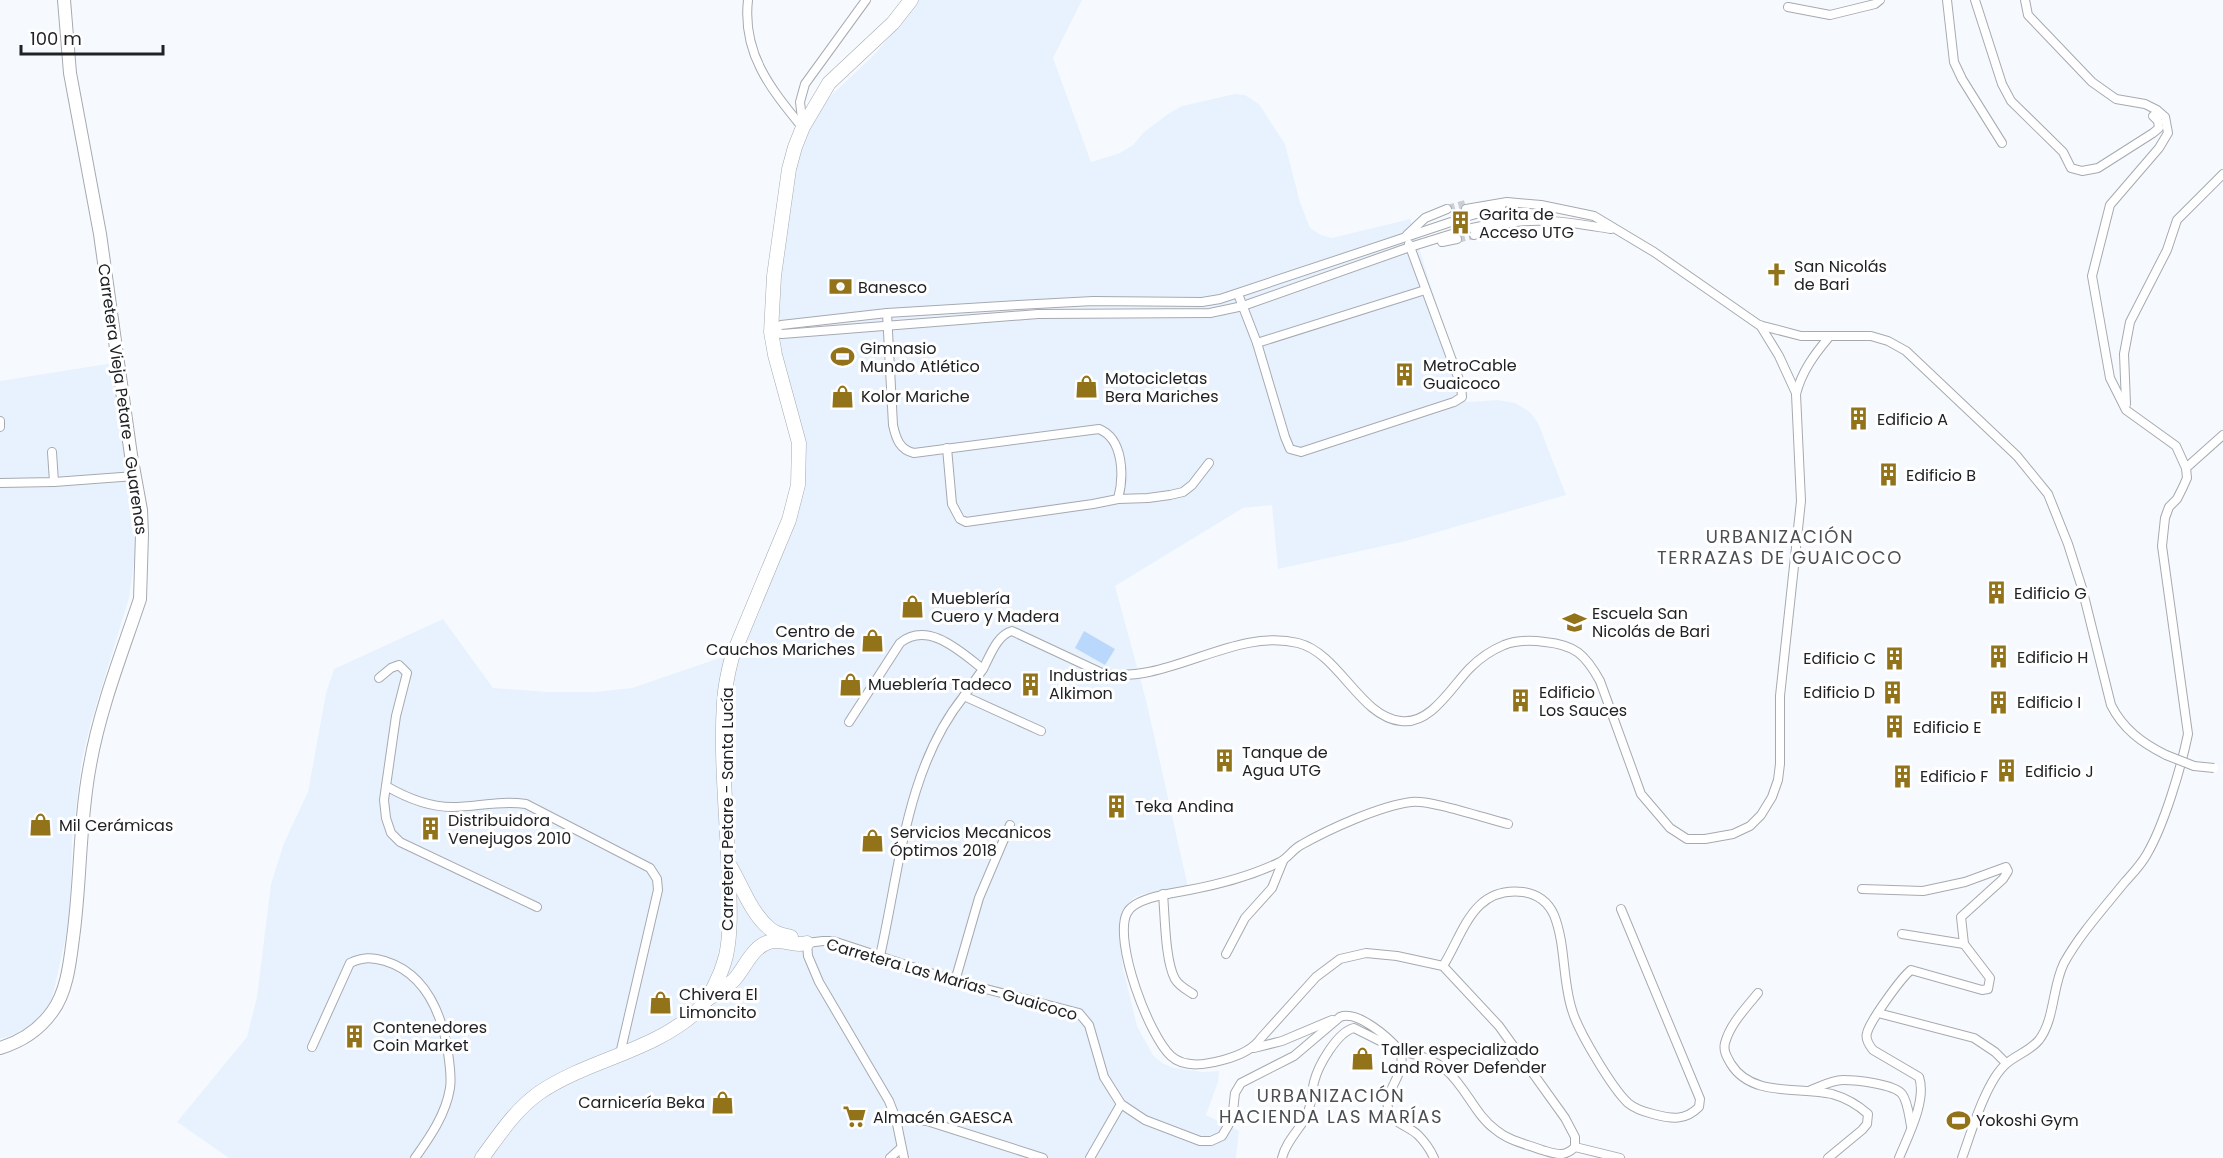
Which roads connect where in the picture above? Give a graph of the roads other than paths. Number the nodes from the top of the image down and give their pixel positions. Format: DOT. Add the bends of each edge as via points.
graph roads {
  1 [pos="64,0"];
  2 [pos="748,0"];
  3 [pos="866,0"];
  4 [pos="911,0"];
  5 [pos="1880,0"];
  6 [pos="1947,0"];
  7 [pos="1975,0"];
  8 [pos="2025,0"];
  9 [pos="1788,7"];
  10 [pos="2153,116"];
  11 [pos="803,127"];
  12 [pos="2002,143"];
  13 [pos="2223,174"];
  14 [pos="1467,210"];
  15 [pos="1615,229"];
  16 [pos="1473,232"];
  17 [pos="1407,235"];
  18 [pos="1456,236"];
  19 [pos="1410,247"];
  20 [pos="1425,290"];
  21 [pos="1238,294"];
  22 [pos="1243,306"];
  23 [pos="887,313"];
  24 [pos="1759,325"];
  25 [pos="887,326"];
  26 [pos="771,332"];
  27 [pos="1829,337"];
  28 [pos="1257,344"];
  29 [pos="1796,394"];
  30 [pos="2126,410"];
  31 [pos="0,421"];
  32 [pos="0,427"];
  33 [pos="2223,435"];
  34 [pos="947,448"];
  35 [pos="52,452"];
  36 [pos="1209,463"];
  37 [pos="2186,468"];
  38 [pos="135,476"];
  39 [pos="54,482"];
  40 [pos="0,483"];
  41 [pos="1118,499"];
  42 [pos="983,669"];
  43 [pos="379,678"];
  44 [pos="964,696"];
  45 [pos="849,722"];
  46 [pos="1041,731"];
  47 [pos="2218,767"];
  48 [pos="386,786"];
  49 [pos="1508,824"];
  50 [pos="1010,825"];
  51 [pos="1283,861"];
  52 [pos="729,865"];
  53 [pos="1862,889"];
  54 [pos="1162,894"];
  55 [pos="537,907"];
  56 [pos="1621,909"];
  57 [pos="1902,934"];
  58 [pos="807,943"];
  59 [pos="1964,944"];
  60 [pos="1226,954"];
  61 [pos="880,956"];
  62 [pos="1443,966"];
  63 [pos="955,981"];
  64 [pos="1758,993"];
  65 [pos="1193,994"];
  66 [pos="705,1001"];
  67 [pos="1878,1013"];
  68 [pos="1340,1017"];
  69 [pos="312,1047"];
  70 [pos="0,1048"];
  71 [pos="1254,1048"];
  72 [pos="1400,1051"];
  73 [pos="620,1054"];
  74 [pos="2006,1064"];
  75 [pos="1811,1090"];
  76 [pos="1120,1104"];
  77 [pos="896,1119"];
  78 [pos="1911,1129"];
  79 [pos="1575,1147"];
  80 [pos="901,1148"];
  81 [pos="415,1158"];
  82 [pos="482,1158"];
  83 [pos="890,1158"];
  84 [pos="904,1158"];
  85 [pos="1042,1158"];
  86 [pos="1090,1158"];
  87 [pos="1282,1158"];
  88 [pos="1434,1158"];
  89 [pos="1620,1158"];
  90 [pos="1828,1158"];
  91 [pos="1899,1158"];
  92 [pos="1962,1158"];
  1 -- 38 [label="main road, Carretera Vieja Petare - Guarenas" via="70,74 100,234"];
  2 -- 11 [label="street" via="747,34 755,57 780,100"];
  3 -- 11 [label="street" via="805,84 800,102"];
  4 -- 11 [label="main road, Carretera Petare - Santa Lucía" via="893,23 829,82"];
  5 -- 9 [label="street" via="1830,15"];
  6 -- 12 [label="street" via="1954,62"];
  7 -- 10 [label="street" via="2011,101 2063,152 2071,168 2098,168 2144,139 2159,128"];
  8 -- 30 [label="street" via="2028,15 2092,82 2116,99 2145,104 2165,117 2168,133 2159,148 2110,205 2092,276 2110,378"];
  11 -- 26 [label="main road, Carretera Petare - Santa Lucía" via="788,177 774,276"];
  13 -- 30 [label="street" via="2177,220 2167,250 2130,322 2124,354"];
  14 -- 15 [label="street" via="1503,202 1541,205 1594,216"];
  15 -- 16 [label="street" via="1553,222 1500,222"];
  15 -- 24 [label="street"];
  17 -- 17 [label="street" via="1425,218 1449,215 1429,221 1418,232"];
  17 -- 19 [label="street"];
  17 -- 21 [label="street"];
  18 -- 19 [label="street"];
  19 -- 20 [label="street"];
  19 -- 22 [label="street"];
  20 -- 28 [label="street"];
  20 -- 28 [label="street" via="1462,396 1454,402 1301,452 1290,449 1285,437"];
  21 -- 22 [label="street"];
  21 -- 23 [label="street" via="1202,302 1093,301"];
  22 -- 25 [label="street" via="1201,314 1038,315"];
  22 -- 28 [label="street"];
  23 -- 25 [label="street"];
  23 -- 26 [label="street" via="781,325"];
  24 -- 27 [label="street" via="1801,336"];
  24 -- 29 [label="street"];
  25 -- 26 [label="street"];
  25 -- 34 [label="street" via="896,437 902,447 914,453"];
  26 -- 52 [label="main road, Carretera Petare - Santa Lucía" via="795,425 800,472 789,520 732,657 727,679 724,723"];
  27 -- 29 [label="street" via="1812,356"];
  27 -- 47 [label="street, bridge" via="1871,336 1906,351 2017,456 2052,503 2075,566 2117,717 2134,736 2166,755 2194,766"];
  29 -- 42 [label="street" via="1801,501 1780,696 1778,780 1761,815 1733,834 1687,839 1658,815 1641,794 1600,681 1580,653 1558,642 1533,640 1505,645 1471,667 1435,707 1420,718 1401,722 1369,705 1321,654 1289,641 1252,642 1143,673 1118,676 1102,673 1012,631 999,640"];
  30 -- 37 [label="street" via="2176,446"];
  31 -- 32 [label="street"];
  33 -- 37 [label="street"];
  34 -- 41 [label="street" via="1106,431 1118,451 1121,467"];
  34 -- 41 [label="street" via="951,504 966,522"];
  35 -- 39 [label="street"];
  36 -- 41 [label="street" via="1183,492"];
  37 -- 74 [label="street" via="2187,478 2165,518 2162,546 2187,728 2184,753 2146,856 2064,964 2047,1027 2033,1046"];
  38 -- 39 [label="street"];
  38 -- 70 [label="main road, Carretera Vieja Petare - Guarenas" via="141,510 141,592 106,703 85,790 77,908 68,971 52,1012 32,1032"];
  39 -- 40 [label="street"];
  42 -- 44 [label="street"];
  42 -- 45 [label="street" via="937,637 905,638"];
  43 -- 48 [label="street" via="399,665 407,673"];
  44 -- 46 [label="street"];
  44 -- 61 [label="street" via="931,750 915,792"];
  48 -- 55 [label="street" via="386,818 400,842"];
  48 -- 73 [label="street" via="421,802 450,807 507,801 526,804 651,868 658,890"];
  49 -- 51 [label="street" via="1410,802 1345,824 1300,845"];
  50 -- 63 [label="street" via="979,898"];
  51 -- 54 [label="street" via="1240,879"];
  51 -- 60 [label="street" via="1272,888 1239,926"];
  52 -- 58 [label="main road" via="769,929"];
  52 -- 66 [label="main road, Carretera Petare - Santa Lucía" via="726,955"];
  53 -- 59 [label="street" via="1923,891 1965,882 2006,867 2008,871 2002,879 1961,917"];
  54 -- 65 [label="street" via="1174,977"];
  54 -- 71 [label="street" via="1133,906 1127,913 1125,948 1145,1014 1163,1046 1185,1064 1208,1064"];
  56 -- 62 [label="street" via="1700,1099 1699,1107 1691,1115 1678,1119 1645,1112 1630,1105 1613,1086 1572,1010 1554,916 1538,896 1513,891 1487,898 1467,920"];
  57 -- 59 [label="street"];
  58 -- 61 [label="street, Carretera Las Marías - Guaicoco" via="823,940"];
  58 -- 66 [label="main road" via="798,946 771,941 763,945 736,978"];
  58 -- 77 [label="street" via="819,982"];
  59 -- 67 [label="street" via="1990,978 1988,989 1915,970 1908,972"];
  61 -- 63 [label="street, Carretera Las Marías - Guaicoco"];
  62 -- 71 [label="street" via="1366,953 1340,959 1317,977"];
  62 -- 79 [label="street" via="1499,1026 1564,1118 1575,1137"];
  63 -- 76 [label="street, Carretera Las Marías - Guaicoco" via="1079,1013 1089,1025 1104,1077"];
  64 -- 75 [label="street" via="1732,1026 1724,1044 1725,1054 1742,1076 1762,1086 1795,1092"];
  66 -- 73 [label="main road, Carretera Petare - Santa Lucía" via="685,1021"];
  67 -- 74 [label="street" via="1974,1038"];
  67 -- 78 [label="street" via="1866,1034 1868,1044 1919,1077 1922,1083"];
  68 -- 71 [label="street"];
  68 -- 72 [label="street" via="1358,1017"];
  68 -- 76 [label="street, Carretera Las Marías - Guaicoco" via="1294,1056 1240,1083 1229,1124 1221,1136 1211,1141 1200,1141 1145,1120"];
  69 -- 81 [label="street" via="350,963 362,957 376,958 413,976 428,993 443,1024 450,1074 444,1108"];
  72 -- 79 [label="street" via="1430,1060 1444,1069 1458,1081 1493,1129 1509,1139 1560,1155"];
  72 -- 87 [label="street" via="1354,1028 1346,1030 1314,1080 1306,1117 1284,1147"];
  72 -- 88 [label="street" via="1400,1069 1387,1104 1388,1112 1416,1133"];
  73 -- 82 [label="main road, Carretera Petare - Santa Lucía" via="538,1094 515,1113"];
  74 -- 92 [label="street" via="1994,1078"];
  75 -- 78 [label="street" via="1842,1080 1895,1088 1906,1101"];
  75 -- 90 [label="street" via="1849,1100 1868,1114 1862,1130"];
  76 -- 86 [label="street"];
  77 -- 80 [label="street"];
  77 -- 85 [label="street" via="927,1121"];
  78 -- 91 [label="street"];
  79 -- 89 [label="street"];
  80 -- 83 [label="street"];
  80 -- 84 [label="street"];
}
